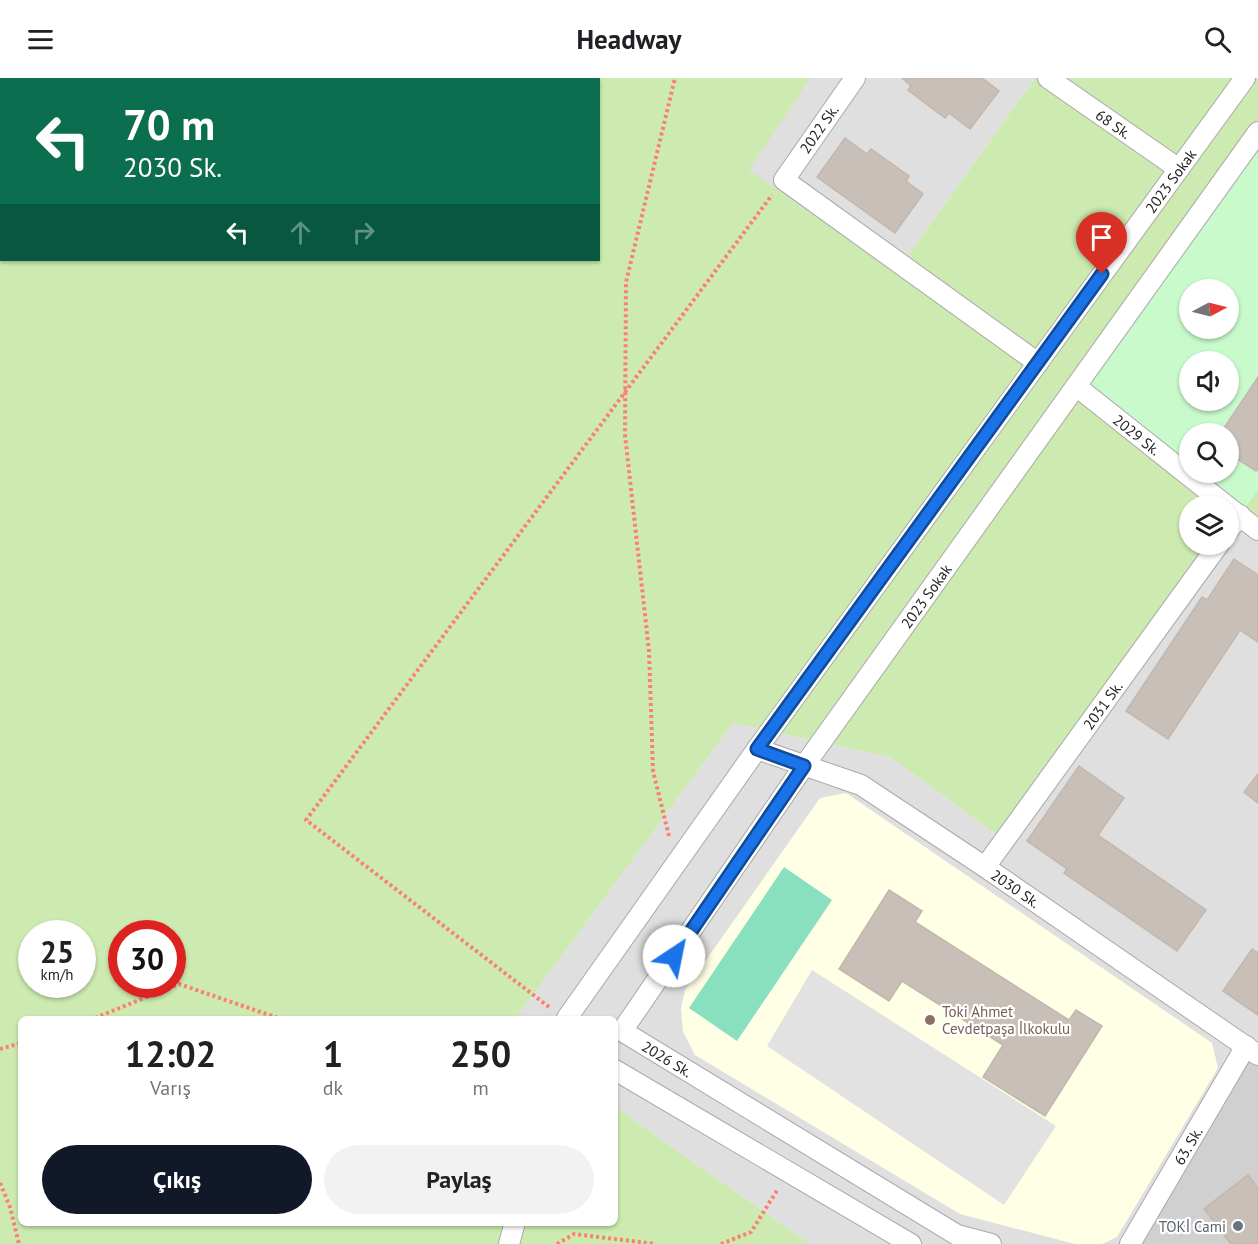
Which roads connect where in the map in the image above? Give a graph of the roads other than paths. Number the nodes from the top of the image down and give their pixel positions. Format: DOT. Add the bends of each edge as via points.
graph roads {
  1 [pos="855,78"];
  2 [pos="1048,78"];
  3 [pos="1245,78"];
  4 [pos="1258,132"];
  5 [pos="1179,169"];
  6 [pos="1038,363"];
  7 [pos="1076,386"];
  8 [pos="1207,495"];
  9 [pos="1239,519"];
  10 [pos="1258,530"];
  11 [pos="1211,555"];
  12 [pos="757,749"];
  13 [pos="804,766"];
  14 [pos="985,867"];
  15 [pos="560,1015"];
  16 [pos="1252,1051"];
  17 [pos="618,1072"];
  18 [pos="514,1226"];
  19 [pos="509,1244"];
  20 [pos="911,1244"];
  21 [pos="991,1244"];
  22 [pos="1130,1244"];
  1 -- 6 [label="street, 2022 Sk." via="783,180"];
  2 -- 5 [label="street, 68 Sk."];
  3 -- 5 [label="street, 2023 Sokak"];
  4 -- 7 [label="street, 2023 Sokak"];
  5 -- 6 [label="street, 2023 Sokak"];
  6 -- 12 [label="street, 2023 Sokak"];
  7 -- 8 [label="street, 2029 Sk."];
  7 -- 13 [label="street, 2023 Sokak"];
  9 -- 10 [label="street, 2029 Sk."];
  11 -- 14 [label="street, 2031 Sk."];
  12 -- 13 [label="street, 2030 Sk."];
  12 -- 15 [label="street" via="676,864"];
  13 -- 14 [label="street, 2030 Sk." via="861,786"];
  13 -- 21 [label="street, 2026 Sk." via="622,1031 957,1235"];
  14 -- 16 [label="street, 2030 Sk."];
  16 -- 22 [label="street, 63. Sk."];
  17 -- 20 [label="street"];
  18 -- 19 [label="street"];
}
